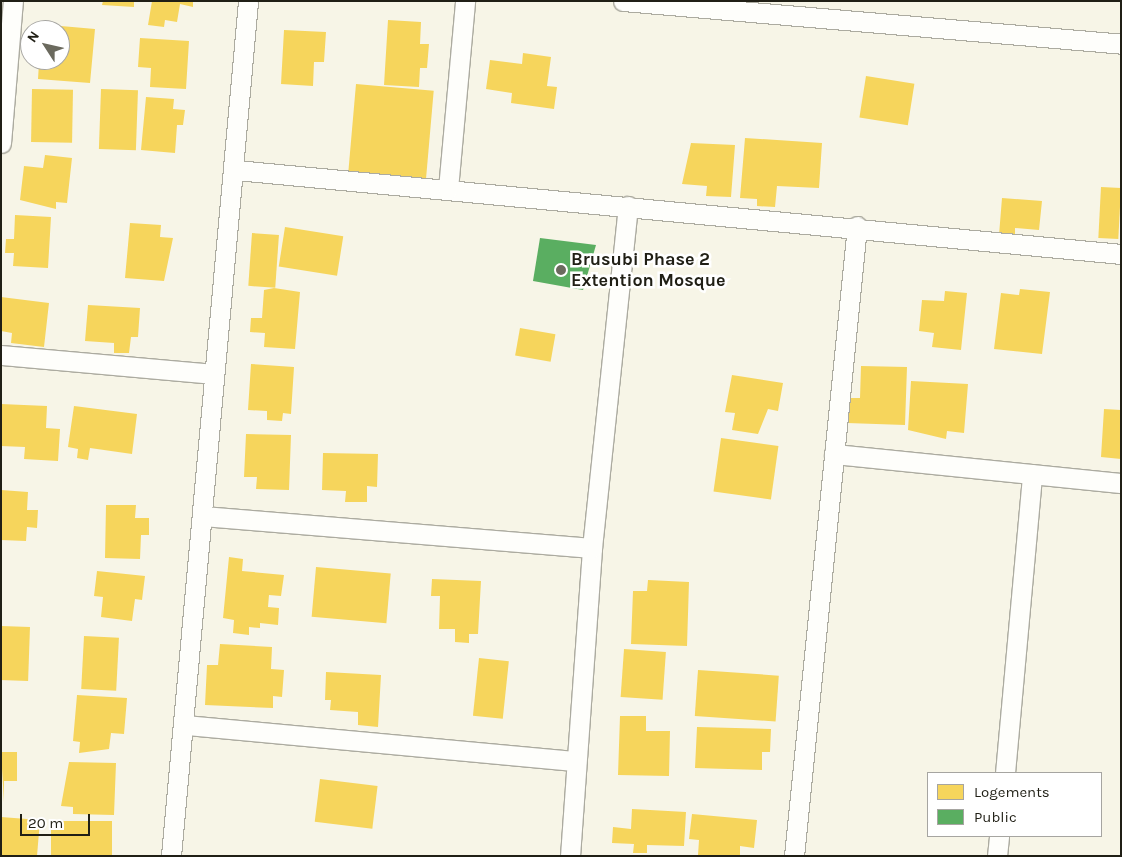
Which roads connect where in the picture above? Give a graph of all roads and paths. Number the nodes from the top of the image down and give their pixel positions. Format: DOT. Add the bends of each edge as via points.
graph roads {
  1 [pos="13,1"];
  2 [pos="248,1"];
  3 [pos="465,1"];
  4 [pos="623,1"];
  5 [pos="1121,44"];
  6 [pos="1,142"];
  7 [pos="236,170"];
  8 [pos="448,189"];
  9 [pos="628,206"];
  10 [pos="857,226"];
  11 [pos="1121,254"];
  12 [pos="1,355"];
  13 [pos="213,374"];
  14 [pos="834,454"];
  15 [pos="1032,474"];
  16 [pos="1121,484"];
  17 [pos="203,516"];
  18 [pos="592,548"];
  19 [pos="186,725"];
  20 [pos="576,762"];
  21 [pos="1005,772"];
  22 [pos="999,837"];
  23 [pos="171,856"];
  24 [pos="570,856"];
  25 [pos="794,856"];
  26 [pos="997,856"];
  1 -- 6 [label="street"];
  2 -- 7 [label="street"];
  3 -- 8 [label="street"];
  4 -- 5 [label="street"];
  7 -- 8 [label="street"];
  7 -- 13 [label="street"];
  8 -- 9 [label="street"];
  9 -- 10 [label="street"];
  9 -- 18 [label="street"];
  10 -- 11 [label="street"];
  10 -- 14 [label="street"];
  12 -- 13 [label="street"];
  13 -- 17 [label="street"];
  14 -- 15 [label="street"];
  14 -- 25 [label="street"];
  15 -- 16 [label="street"];
  15 -- 21 [label="street"];
  17 -- 18 [label="street"];
  17 -- 19 [label="street"];
  18 -- 20 [label="street"];
  19 -- 20 [label="street"];
  19 -- 23 [label="street"];
  20 -- 24 [label="street"];
  22 -- 26 [label="street"];
}
